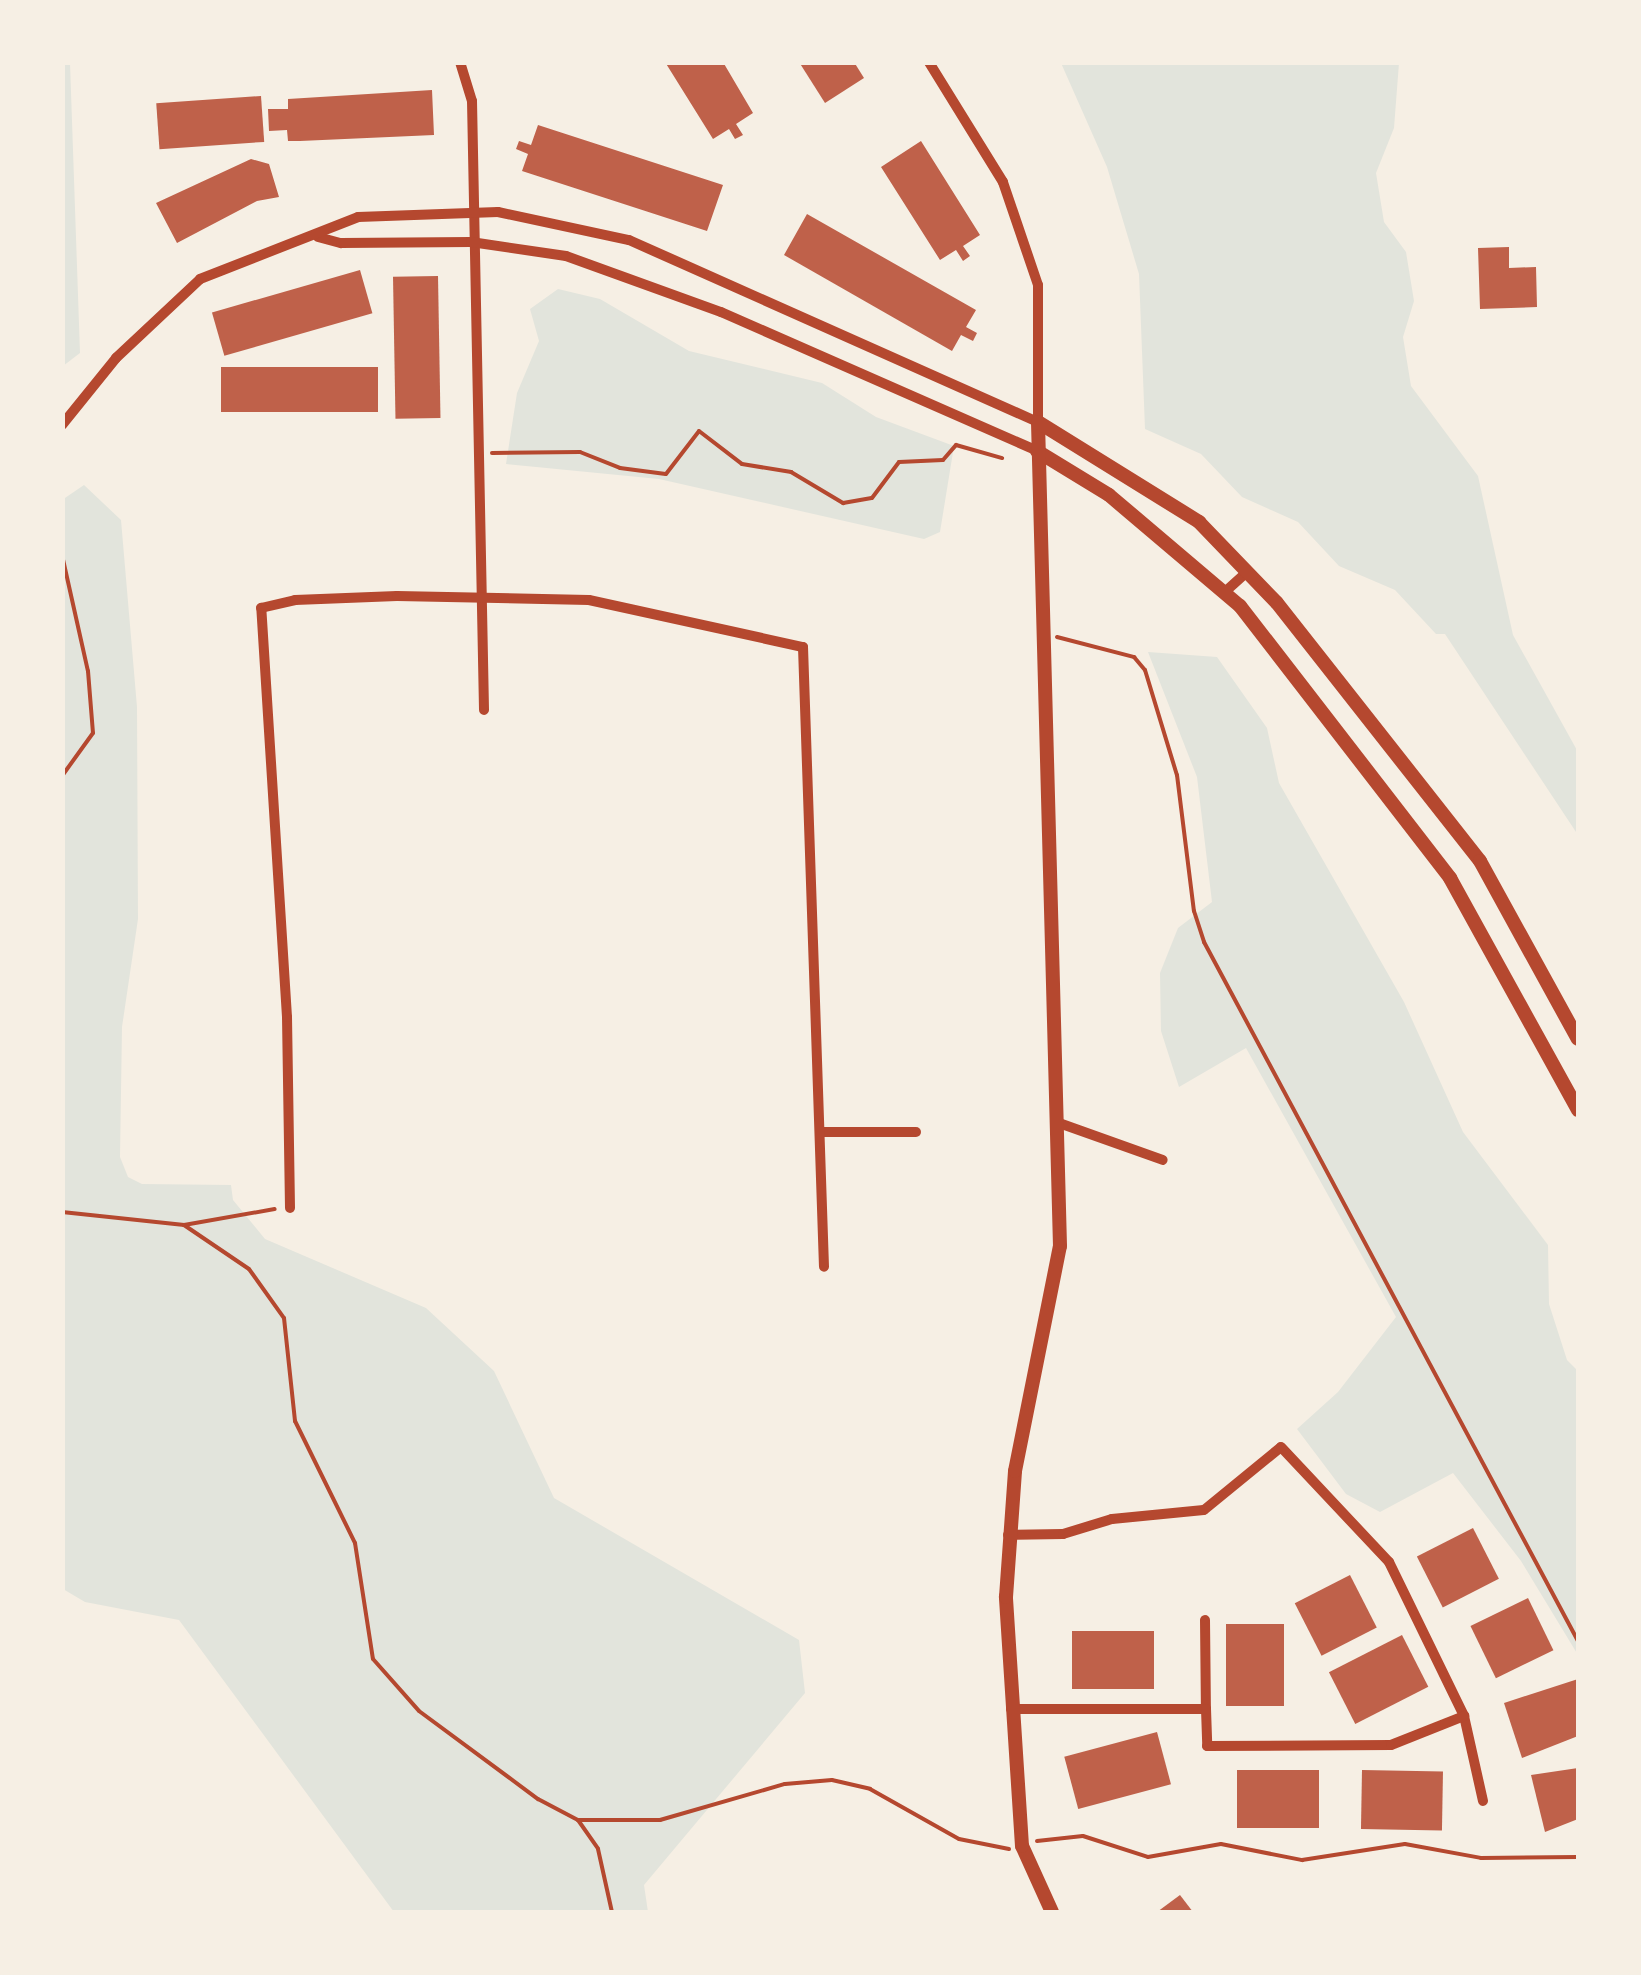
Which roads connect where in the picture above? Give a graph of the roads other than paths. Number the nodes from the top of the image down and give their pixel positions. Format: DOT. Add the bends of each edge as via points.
graph roads {
  1 [pos="460,62"];
  2 [pos="928,62"];
  3 [pos="470,214"];
  4 [pos="318,237"];
  5 [pos="470,242"];
  6 [pos="729,287"];
  7 [pos="719,312"];
  8 [pos="1038,422"];
  9 [pos="62,425"];
  10 [pos="1037,451"];
  11 [pos="1248,570"];
  12 [pos="1226,590"];
  13 [pos="483,594"];
  14 [pos="484,710"];
  15 [pos="1578,1038"];
  16 [pos="1578,1110"];
  17 [pos="1059,1122"];
  18 [pos="822,1132"];
  19 [pos="916,1132"];
  20 [pos="1163,1160"];
  21 [pos="290,1208"];
  22 [pos="824,1267"];
  23 [pos="1007,1535"];
  24 [pos="1205,1620"];
  25 [pos="1010,1709"];
  26 [pos="1206,1709"];
  27 [pos="1464,1716"];
  28 [pos="1484,1802"];
  29 [pos="1052,1912"];
  1 -- 3 [label="street" via="472,101"];
  2 -- 8 [label="street" via="1003,182 1038,285"];
  3 -- 4 [label="street" via="358,216"];
  3 -- 5 [label="street"];
  3 -- 6 [label="street" via="600,230"];
  4 -- 5 [label="street"];
  4 -- 9 [label="street" via="200,279 116,358"];
  5 -- 7 [label="street" via="566,256"];
  5 -- 13 [label="street"];
  6 -- 7 [label="street"];
  6 -- 8 [label="street"];
  7 -- 10 [label="street"];
  8 -- 10 [label="street"];
  8 -- 11 [label="street" via="1200,522"];
  10 -- 12 [label="street" via="1110,495"];
  10 -- 17 [label="street"];
  11 -- 12 [label="street"];
  11 -- 15 [label="street" via="1480,862"];
  12 -- 16 [label="street" via="1450,878"];
  13 -- 14 [label="street"];
  13 -- 18 [label="street" via="589,600 804,648"];
  13 -- 21 [label="street" via="295,600 261,608 287,1017"];
  17 -- 20 [label="street"];
  17 -- 23 [label="street" via="1058,1274 1014,1471"];
  18 -- 19 [label="street"];
  18 -- 22 [label="street"];
  23 -- 25 [label="street"];
  23 -- 27 [label="street" via="1063,1534 1112,1518 1204,1510 1282,1447 1389,1562"];
  24 -- 26 [label="street"];
  25 -- 26 [label="street"];
  25 -- 29 [label="street" via="1022,1846"];
  26 -- 27 [label="street" via="1207,1746 1391,1745"];
  27 -- 28 [label="street"];
}
